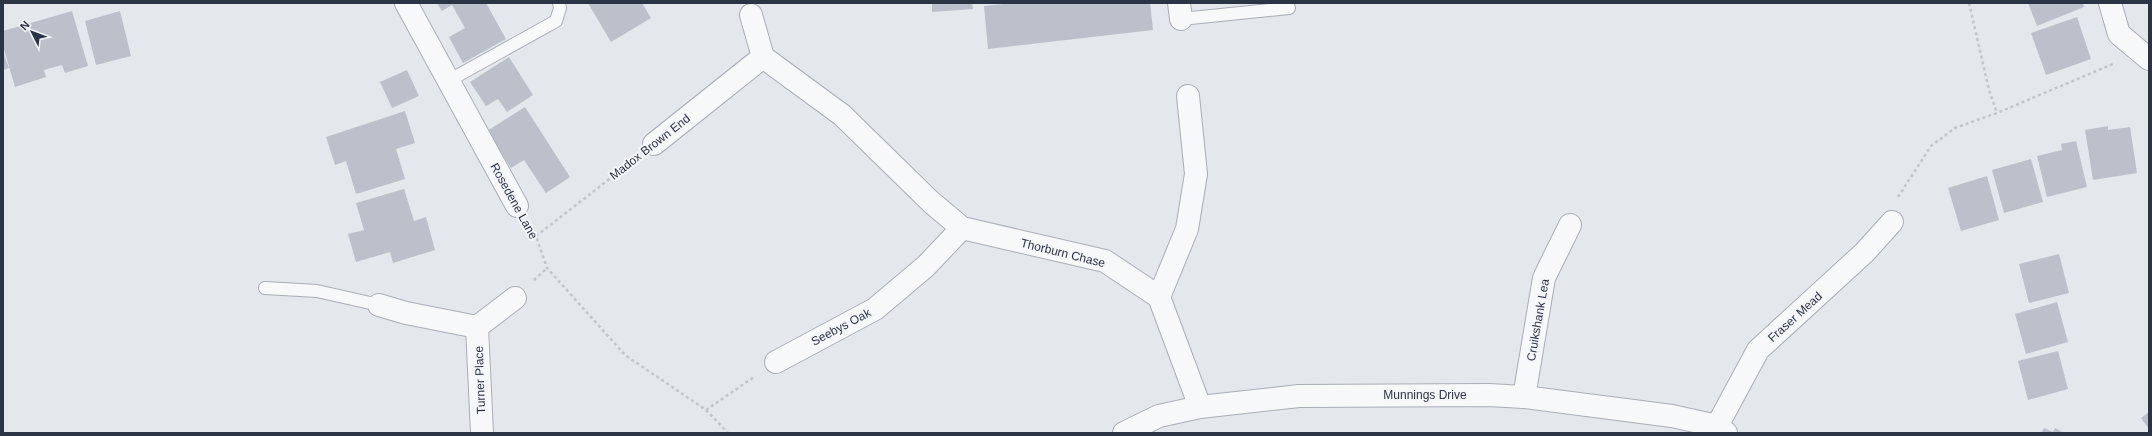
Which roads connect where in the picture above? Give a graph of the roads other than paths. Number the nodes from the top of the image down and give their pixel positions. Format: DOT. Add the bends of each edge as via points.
graph roads {
  1 [pos="406,3"];
  2 [pos="559,3"];
  3 [pos="2110,3"];
  4 [pos="1289,8"];
  5 [pos="1180,11"];
  6 [pos="751,15"];
  7 [pos="763,57"];
  8 [pos="2149,59"];
  9 [pos="448,81"];
  10 [pos="1188,96"];
  11 [pos="654,144"];
  12 [pos="516,206"];
  13 [pos="1892,222"];
  14 [pos="1570,225"];
  15 [pos="962,228"];
  16 [pos="265,288"];
  17 [pos="1159,297"];
  18 [pos="515,298"];
  19 [pos="378,305"];
  20 [pos="477,327"];
  21 [pos="776,362"];
  22 [pos="1524,397"];
  23 [pos="1200,407"];
  24 [pos="1722,430"];
  25 [pos="482,433"];
  26 [pos="1124,433"];
  1 -- 9 [label="street, Rosedene Lane"];
  2 -- 9 [label="lane" via="556,21"];
  3 -- 8 [label="street" via="2119,34"];
  4 -- 5 [label="lane"];
  6 -- 7 [label="street"];
  7 -- 11 [label="street, Madox Brown End"];
  7 -- 15 [label="street" via="842,115 931,202"];
  9 -- 12 [label="street, Rosedene Lane"];
  10 -- 17 [label="street" via="1196,174 1187,229"];
  13 -- 24 [label="street, Fraser Mead" via="1864,253 1758,350"];
  14 -- 22 [label="street, Cruikshank Lea" via="1544,278"];
  15 -- 17 [label="street, Thorburn Chase" via="1105,261"];
  15 -- 21 [label="street, Seebys Oak" via="926,266 875,309"];
  16 -- 19 [label="lane" via="317,291"];
  17 -- 23 [label="street"];
  18 -- 20 [label="street"];
  19 -- 20 [label="street"];
  20 -- 25 [label="street, Turner Place"];
  22 -- 23 [label="street, Munnings Drive" via="1299,396"];
  22 -- 24 [label="street, Munnings Drive" via="1672,416"];
  23 -- 26 [label="street, Munnings Drive" via="1159,416"];
}
